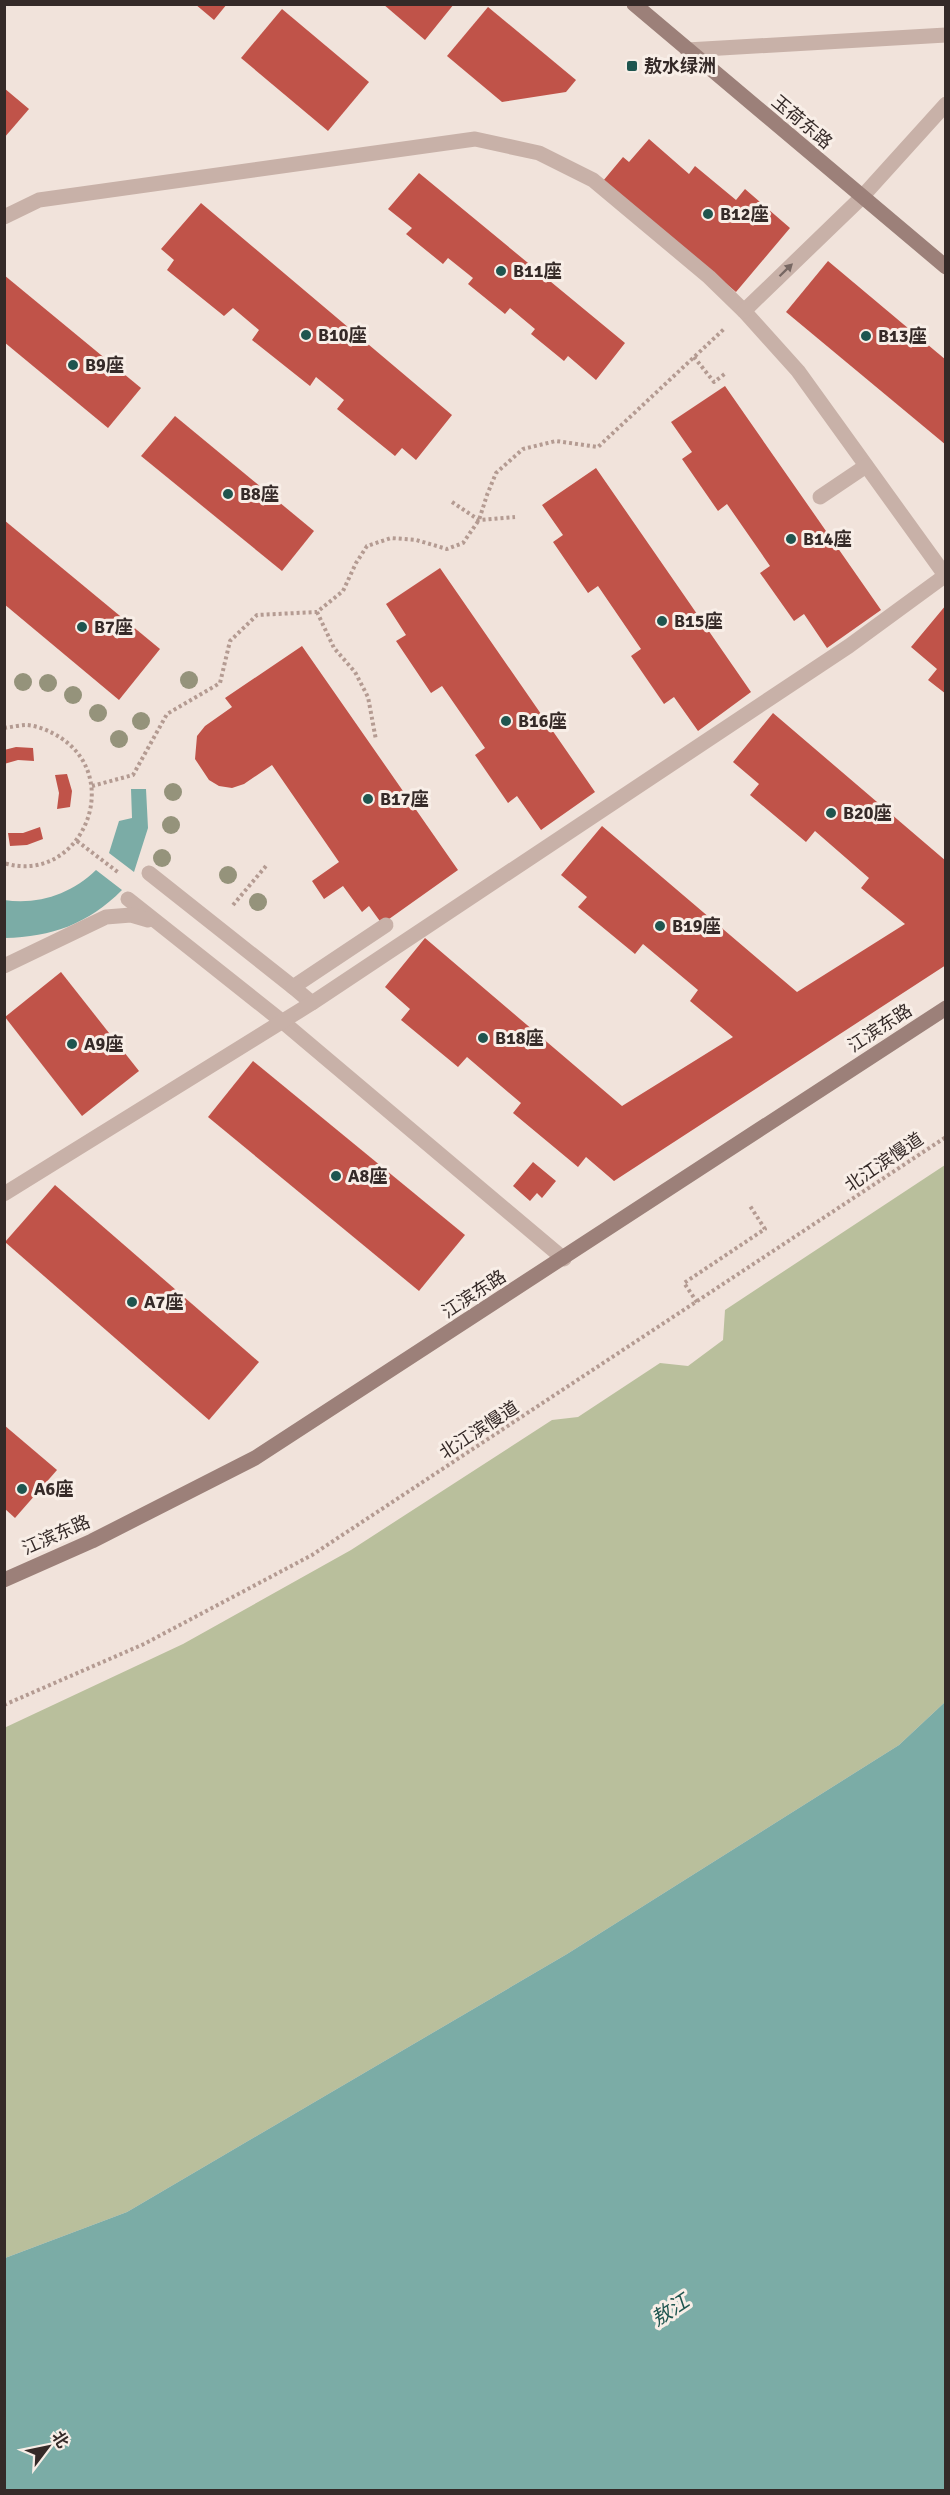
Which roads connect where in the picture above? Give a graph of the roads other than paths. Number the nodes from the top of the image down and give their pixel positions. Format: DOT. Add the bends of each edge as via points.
graph roads {
  1 [pos="634,4"];
  2 [pos="945,34"];
  3 [pos="687,50"];
  4 [pos="945,104"];
  5 [pos="861,198"];
  6 [pos="4,217"];
  7 [pos="945,267"];
  8 [pos="744,311"];
  9 [pos="866,466"];
  10 [pos="820,497"];
  11 [pos="945,575"];
  12 [pos="149,873"];
  13 [pos="128,899"];
  14 [pos="158,922"];
  15 [pos="386,925"];
  16 [pos="4,966"];
  17 [pos="293,987"];
  18 [pos="312,1003"];
  19 [pos="945,1008"];
  20 [pos="283,1022"];
  21 [pos="4,1194"];
  22 [pos="564,1258"];
  23 [pos="4,1580"];
  1 -- 3 [label="main road, 玉荷东路"];
  2 -- 3 [label="street"];
  3 -- 5 [label="main road, 玉荷东路"];
  4 -- 5 [label="street"];
  5 -- 7 [label="main road, 玉荷东路"];
  8 -- 5 [label="street, one-way"];
  6 -- 8 [label="street" via="39,200 475,140 539,153 593,180 710,277"];
  8 -- 9 [label="street" via="798,371"];
  9 -- 10 [label="street"];
  9 -- 11 [label="street"];
  11 -- 18 [label="street" via="849,646"];
  12 -- 17 [label="street"];
  13 -- 14 [label="street"];
  14 -- 16 [label="street" via="131,915 106,917"];
  14 -- 20 [label="street"];
  15 -- 17 [label="street"];
  17 -- 18 [label="street"];
  18 -- 20 [label="street"];
  19 -- 22 [label="main road, 江滨东路"];
  20 -- 21 [label="street"];
  20 -- 22 [label="street"];
  22 -- 23 [label="main road, 江滨东路" via="255,1458 92,1541"];
}
